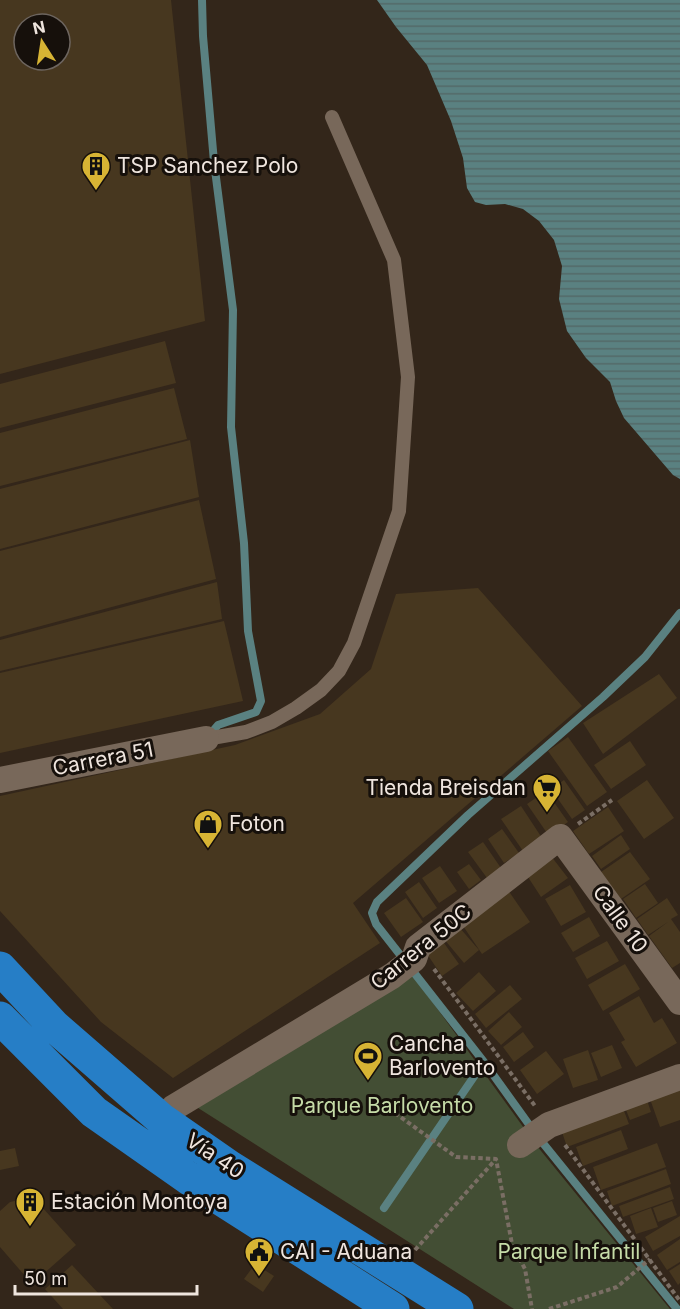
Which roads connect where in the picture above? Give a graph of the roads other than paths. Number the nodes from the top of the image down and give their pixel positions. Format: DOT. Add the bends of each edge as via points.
graph roads {
  1 [pos="332,117"];
  2 [pos="206,739"];
  3 [pos="0,780"];
  4 [pos="560,837"];
  5 [pos="0,968"];
  6 [pos="680,1002"];
  7 [pos="0,1018"];
  8 [pos="680,1077"];
  9 [pos="161,1119"];
  10 [pos="520,1145"];
  11 [pos="393,1309"];
  12 [pos="458,1309"];
  1 -- 2 [label="lane" via="394,260 408,377 399,512 354,644 339,671 321,690 272,722 246,732"];
  2 -- 3 [label="street, Carrera 51"];
  4 -- 6 [label="street, Calle 10"];
  4 -- 9 [label="street, Carrera 50C" via="418,947 414,958 392,976 173,1108"];
  5 -- 9 [label="highway, Vía 40" via="54,1026"];
  7 -- 11 [label="highway, Vía 40" via="94,1112 188,1178"];
  8 -- 10 [label="street" via="546,1126"];
  9 -- 12 [label="highway, Vía 40" via="230,1167"];
}
